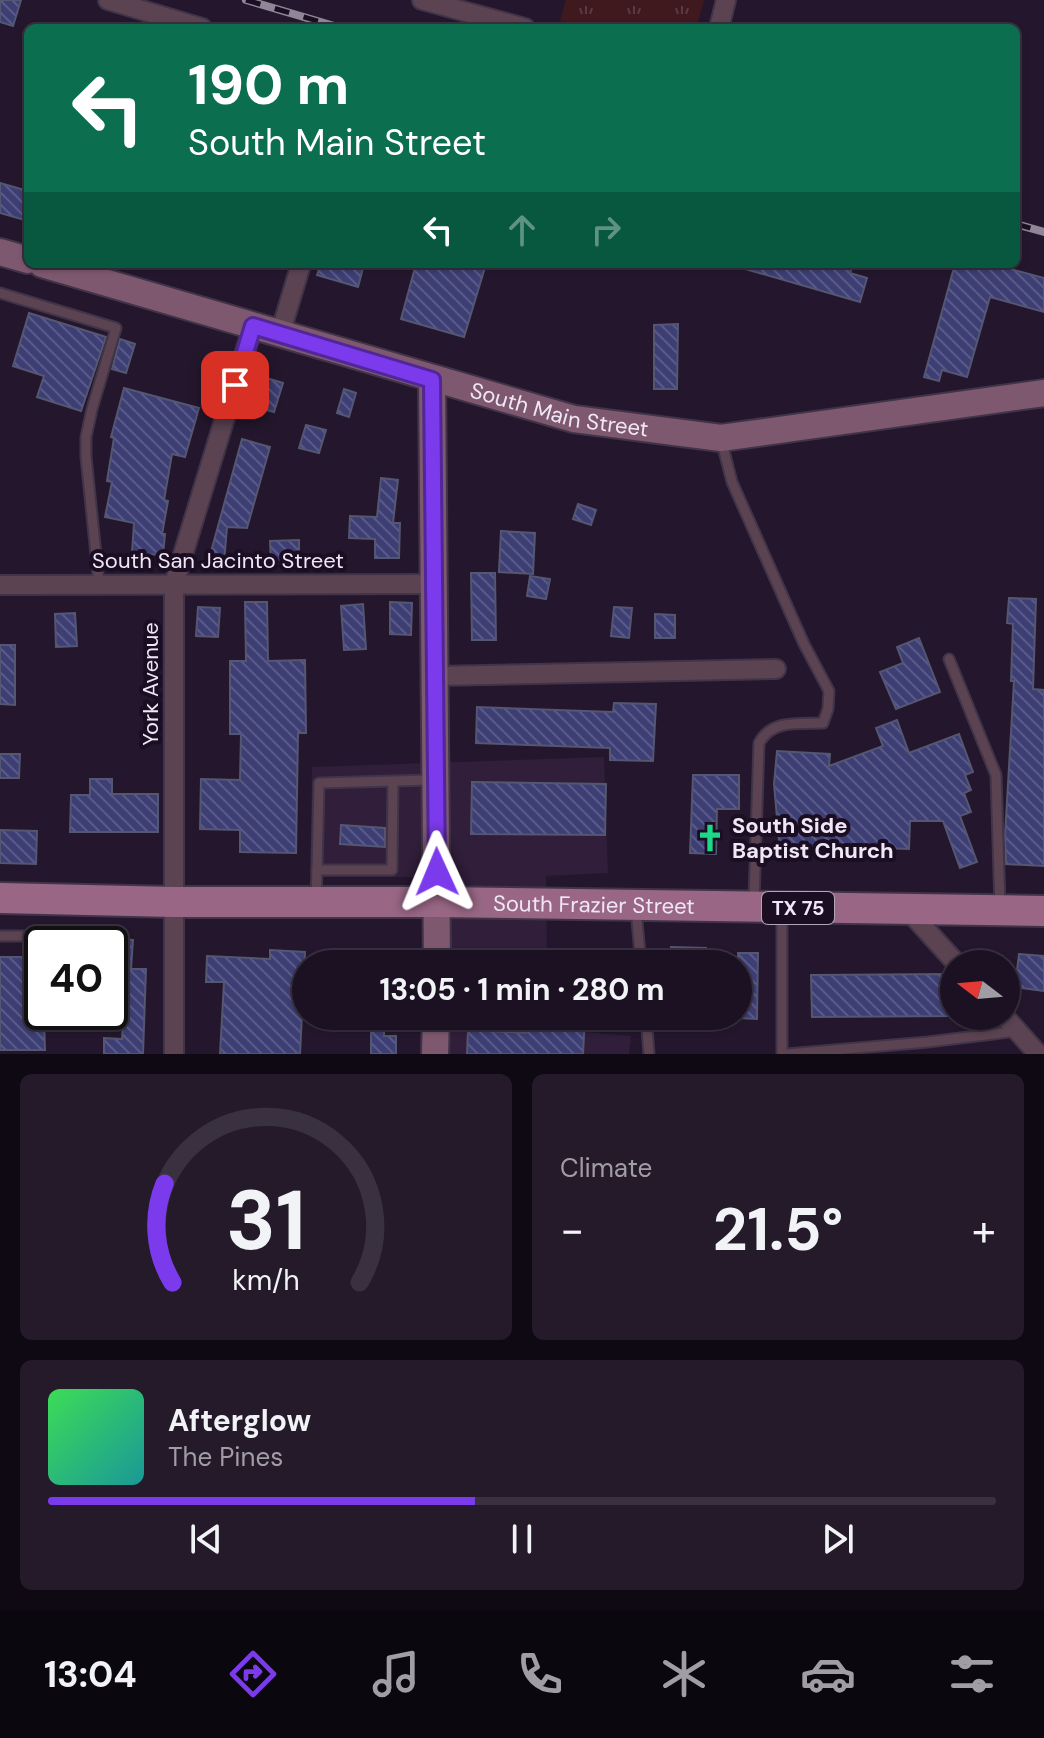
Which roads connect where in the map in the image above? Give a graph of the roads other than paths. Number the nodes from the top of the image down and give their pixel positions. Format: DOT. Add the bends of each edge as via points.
graph roads {
  1 [pos="108,0"];
  2 [pos="422,0"];
  3 [pos="726,0"];
  4 [pos="189,24"];
  5 [pos="510,24"];
  6 [pos="720,24"];
  7 [pos="0,252"];
  8 [pos="24,259"];
  9 [pos="56,268"];
  10 [pos="300,268"];
  11 [pos="0,293"];
  12 [pos="253,326"];
  13 [pos="280,334"];
  14 [pos="432,380"];
  15 [pos="1044,393"];
  16 [pos="721,438"];
  17 [pos="99,584"];
  18 [pos="174,584"];
  19 [pos="435,584"];
  20 [pos="0,585"];
  21 [pos="949,659"];
  22 [pos="776,669"];
  23 [pos="436,676"];
  24 [pos="435,780"];
  25 [pos="393,781"];
  26 [pos="317,870"];
  27 [pos="0,898"];
  28 [pos="174,902"];
  29 [pos="438,902"];
  30 [pos="316,903"];
  31 [pos="635,906"];
  32 [pos="768,908"];
  33 [pos="908,910"];
  34 [pos="1000,911"];
  35 [pos="1044,911"];
  36 [pos="0,936"];
  37 [pos="24,936"];
  38 [pos="437,950"];
  39 [pos="640,950"];
  40 [pos="944,950"];
  41 [pos="436,1030"];
  42 [pos="647,1030"];
  43 [pos="1017,1030"];
  44 [pos="1021,1035"];
  45 [pos="174,1054"];
  46 [pos="435,1054"];
  47 [pos="649,1054"];
  48 [pos="785,1054"];
  49 [pos="1038,1054"];
  1 -- 4 [label="street"];
  2 -- 5 [label="street"];
  3 -- 6 [label="street"];
  7 -- 8 [label="street"];
  9 -- 12 [label="street, South Main Street"];
  10 -- 13 [label="street"];
  11 -- 17 [label="lane" via="116,328 86,437"];
  12 -- 13 [label="street, South Main Street"];
  12 -- 18 [label="street, York Avenue"];
  13 -- 14 [label="street, South Main Street"];
  14 -- 16 [label="street, South Main Street" via="574,419"];
  14 -- 19 [label="street"];
  15 -- 16 [label="street, South Main Street"];
  16 -- 32 [label="lane" via="732,482 829,691 823,723 775,725 759,743"];
  17 -- 18 [label="street, South San Jacinto Street"];
  17 -- 20 [label="street, South San Jacinto Street"];
  18 -- 19 [label="street, South San Jacinto Street"];
  18 -- 28 [label="street, York Avenue"];
  19 -- 23 [label="street"];
  21 -- 34 [label="lane" via="996,775"];
  22 -- 23 [label="street"];
  23 -- 24 [label="street"];
  24 -- 25 [label="lane"];
  24 -- 29 [label="street"];
  25 -- 26 [label="lane" via="319,783"];
  25 -- 26 [label="lane" via="392,870"];
  26 -- 30 [label="lane"];
  27 -- 28 [label="main road, South Frazier Street / TX 75"];
  28 -- 30 [label="main road, South Frazier Street / TX 75"];
  28 -- 45 [label="street, York Avenue"];
  29 -- 30 [label="main road, South Frazier Street / TX 75"];
  29 -- 31 [label="main road, South Frazier Street / TX 75"];
  29 -- 38 [label="street"];
  31 -- 32 [label="main road, South Frazier Street / TX 75"];
  31 -- 39 [label="lane"];
  32 -- 33 [label="main road, South Frazier Street / TX 75"];
  32 -- 48 [label="lane"];
  33 -- 34 [label="main road, South Frazier Street / TX 75"];
  33 -- 40 [label="street"];
  34 -- 35 [label="main road, South Frazier Street / TX 75"];
  36 -- 37 [label="lane"];
  41 -- 46 [label="street"];
  42 -- 47 [label="lane"];
  43 -- 44 [label="street"];
  44 -- 48 [label="lane"];
  44 -- 49 [label="street"];
}
